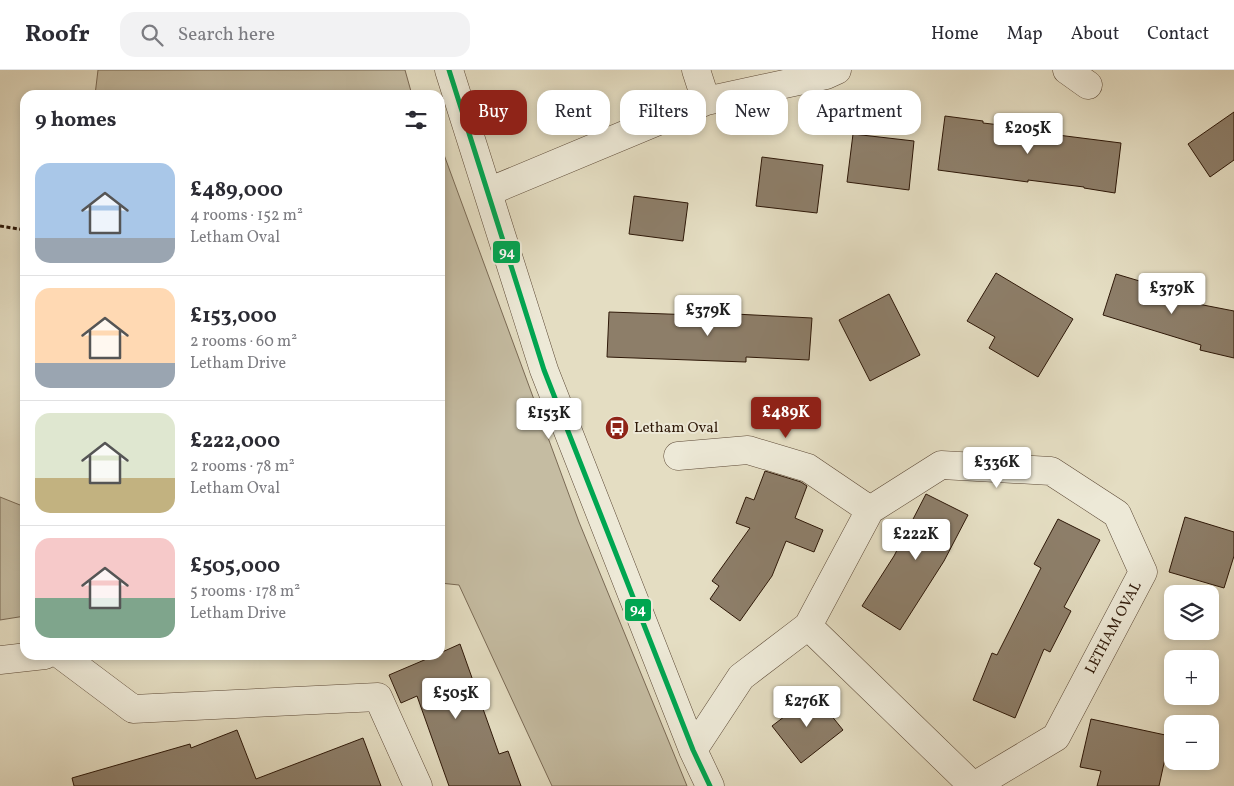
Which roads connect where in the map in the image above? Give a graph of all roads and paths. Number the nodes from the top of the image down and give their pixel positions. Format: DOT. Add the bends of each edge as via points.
graph roads {
  1 [pos="449,70"];
  2 [pos="696,70"];
  3 [pos="837,70"];
  4 [pos="702,90"];
  5 [pos="706,101"];
  6 [pos="625,135"];
  7 [pos="488,192"];
  8 [pos="0,226"];
  9 [pos="20,229"];
  10 [pos="678,456"];
  11 [pos="870,510"];
  12 [pos="808,626"];
  13 [pos="20,658"];
  14 [pos="0,660"];
  15 [pos="68,660"];
  16 [pos="693,750"];
  17 [pos="418,786"];
  18 [pos="710,786"];
  19 [pos="973,786"];
  1 -- 7 [label="street"];
  2 -- 4 [label="street"];
  3 -- 5 [label="street"];
  6 -- 7 [label="street"];
  7 -- 16 [label="street" via="544,370"];
  8 -- 9 [label="path"];
  10 -- 11 [label="street" via="748,450 808,468"];
  11 -- 12 [label="street, LETHAM OVAL"];
  11 -- 19 [label="street, LETHAM OVAL" via="941,465 1051,471 1117,514 1143,572 1056,737"];
  12 -- 16 [label="street, LETHAM OVAL" via="741,677"];
  12 -- 19 [label="street, LETHAM OVAL"];
  13 -- 14 [label="street"];
  15 -- 17 [label="street" via="132,709 378,697"];
  16 -- 18 [label="street"];
}
